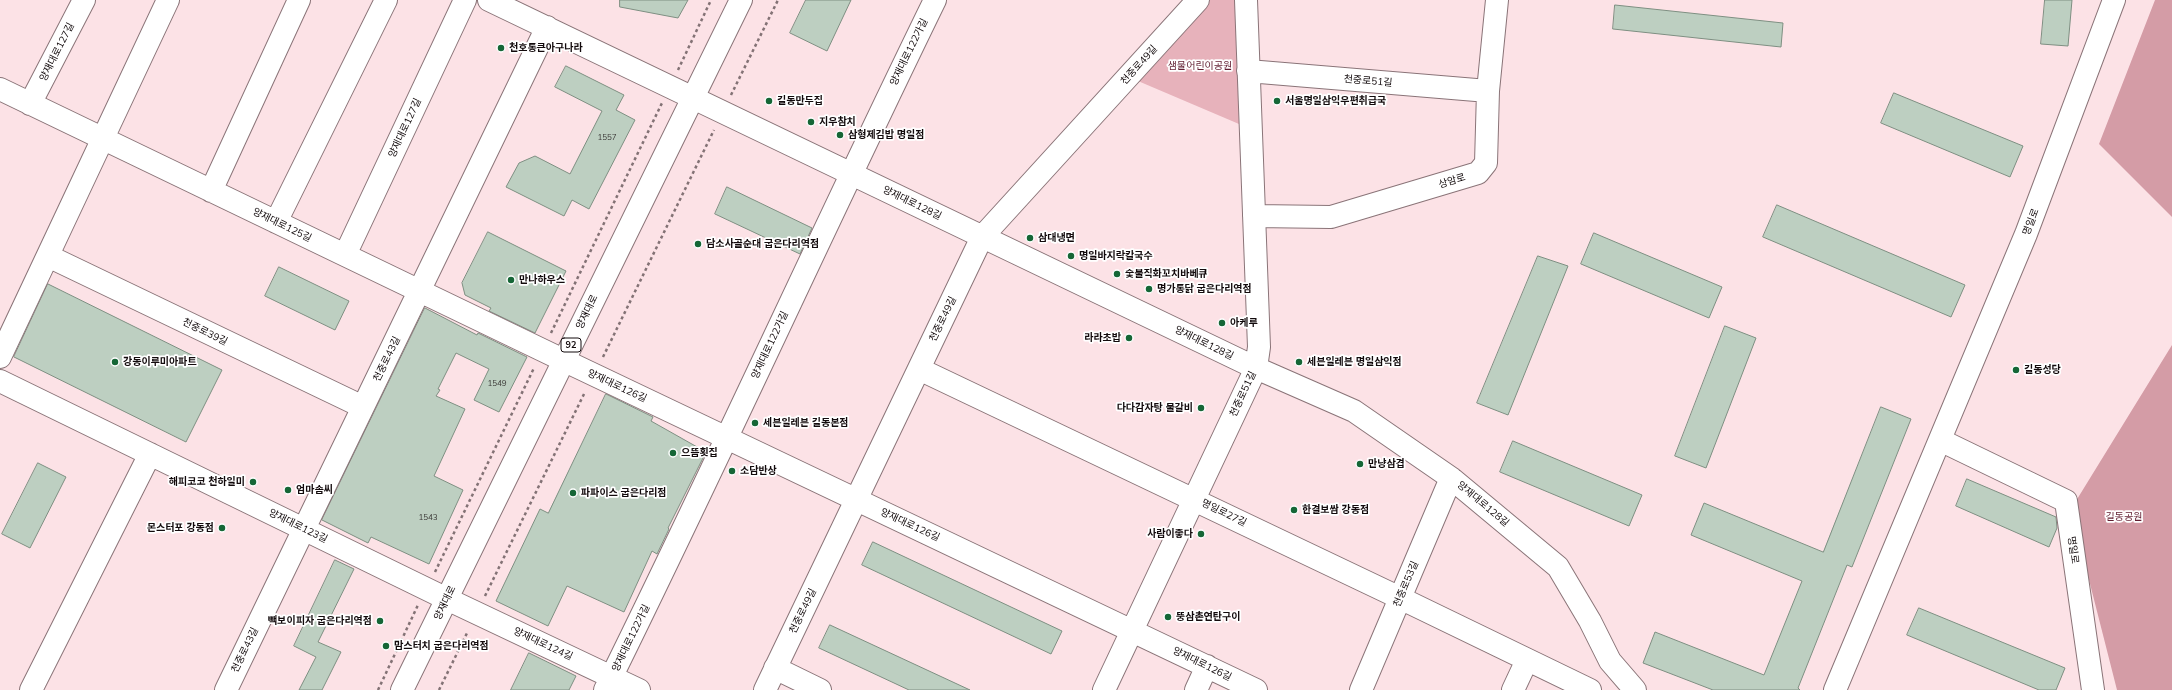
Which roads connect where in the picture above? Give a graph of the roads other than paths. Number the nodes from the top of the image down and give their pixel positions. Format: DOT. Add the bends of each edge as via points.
graph roads {
  1 [pos="84,0"];
  2 [pos="299,0"];
  3 [pos="386,0"];
  4 [pos="465,0"];
  5 [pos="489,0"];
  6 [pos="741,0"];
  7 [pos="935,0"];
  8 [pos="1198,0"];
  9 [pos="1246,0"];
  10 [pos="1497,0"];
  11 [pos="2114,0"];
  12 [pos="162,2"];
  13 [pos="547,28"];
  14 [pos="1248,70"];
  15 [pos="0,89"];
  16 [pos="1488,91"];
  17 [pos="694,97"];
  18 [pos="30,104"];
  19 [pos="103,139"];
  20 [pos="850,173"];
  21 [pos="211,191"];
  22 [pos="1254,216"];
  23 [pos="276,222"];
  24 [pos="982,237"];
  25 [pos="345,255"];
  26 [pos="48,256"];
  27 [pos="419,291"];
  28 [pos="0,357"];
  29 [pos="563,360"];
  30 [pos="1256,368"];
  31 [pos="919,369"];
  32 [pos="0,381"];
  33 [pos="363,407"];
  34 [pos="728,438"];
  35 [pos="1940,440"];
  36 [pos="150,454"];
  37 [pos="1451,478"];
  38 [pos="857,499"];
  39 [pos="1194,499"];
  40 [pos="304,529"];
  41 [pos="1400,598"];
  42 [pos="447,599"];
  43 [pos="1131,630"];
  44 [pos="1527,660"];
  45 [pos="1207,666"];
  46 [pos="775,668"];
  47 [pos="608,683"];
  48 [pos="31,690"];
  49 [pos="226,690"];
  50 [pos="402,690"];
  51 [pos="639,690"];
  52 [pos="765,690"];
  53 [pos="820,690"];
  54 [pos="1104,690"];
  55 [pos="1196,690"];
  56 [pos="1256,690"];
  57 [pos="1361,690"];
  58 [pos="1513,690"];
  59 [pos="1590,690"];
  60 [pos="1635,690"];
  61 [pos="1835,690"];
  62 [pos="2093,690"];
  1 -- 18 [label="street, 양재대로127길"];
  2 -- 21 [label="street"];
  3 -- 23 [label="street"];
  4 -- 25 [label="street, 양재대로127길"];
  5 -- 13 [label="street"];
  6 -- 17 [label="street, 양재대로 / 92"];
  7 -- 20 [label="street, 양재대로122가길"];
  8 -- 24 [label="street, 천중로49길"];
  9 -- 14 [label="street, 천중로51길"];
  10 -- 16 [label="street, 상암로"];
  11 -- 35 [label="street, 명일로" via="2026,234"];
  12 -- 19 [label="street"];
  13 -- 17 [label="street"];
  13 -- 27 [label="street, 천중로43길"];
  14 -- 16 [label="street, 천중로51길"];
  14 -- 22 [label="street, 천중로51길"];
  15 -- 18 [label="street, 양재대로125길"];
  16 -- 22 [label="street, 상암로" via="1486,163 1478,173 1331,217"];
  17 -- 20 [label="street, 양재대로128길"];
  17 -- 29 [label="street, 양재대로 / 92"];
  18 -- 19 [label="street, 양재대로125길"];
  19 -- 21 [label="street, 양재대로125길"];
  19 -- 26 [label="street"];
  20 -- 24 [label="street, 양재대로128길"];
  20 -- 34 [label="street, 양재대로122가길"];
  21 -- 23 [label="street, 양재대로125길"];
  22 -- 30 [label="street, 천중로51길" via="1259,347"];
  23 -- 25 [label="street, 양재대로125길"];
  24 -- 30 [label="street, 양재대로128길"];
  24 -- 31 [label="street, 천중로49길"];
  25 -- 27 [label="street, 양재대로125길"];
  26 -- 28 [label="street"];
  26 -- 33 [label="street, 천중로39길"];
  27 -- 29 [label="street, 양재대로125길"];
  27 -- 33 [label="street, 천중로43길"];
  29 -- 34 [label="street, 양재대로126길"];
  29 -- 42 [label="street, 양재대로 / 92"];
  30 -- 37 [label="street, 양재대로128길" via="1354,412"];
  30 -- 39 [label="street, 천중로51길"];
  31 -- 38 [label="street, 천중로49길"];
  31 -- 39 [label="street, 명일로27길"];
  32 -- 36 [label="street, 양재대로123길"];
  33 -- 40 [label="street, 천중로43길"];
  34 -- 38 [label="street, 양재대로126길"];
  34 -- 47 [label="street, 양재대로122가길"];
  35 -- 61 [label="street, 명일로"];
  35 -- 62 [label="street, 명일로" via="2066,501"];
  36 -- 40 [label="street, 양재대로123길"];
  36 -- 48 [label="street"];
  37 -- 41 [label="street, 천중로53길"];
  37 -- 60 [label="street, 양재대로128길" via="1558,567 1610,661"];
  38 -- 43 [label="street, 양재대로126길"];
  38 -- 46 [label="street, 천중로49길"];
  39 -- 41 [label="street, 명일로27길"];
  39 -- 43 [label="street, 천중로51길"];
  40 -- 42 [label="street, 양재대로123길"];
  40 -- 49 [label="street, 천중로43길"];
  41 -- 44 [label="street, 명일로27길"];
  41 -- 57 [label="street, 천중로53길"];
  42 -- 47 [label="street, 양재대로124길"];
  42 -- 50 [label="street, 양재대로 / 92"];
  43 -- 45 [label="street, 양재대로126길"];
  43 -- 54 [label="street, 천중로51길"];
  44 -- 58 [label="street"];
  44 -- 59 [label="street, 명일로27길"];
  45 -- 55 [label="street"];
  45 -- 56 [label="street, 양재대로126길"];
  46 -- 52 [label="street, 천중로49길"];
  46 -- 53 [label="street"];
  47 -- 51 [label="street, 양재대로124길"];
}
